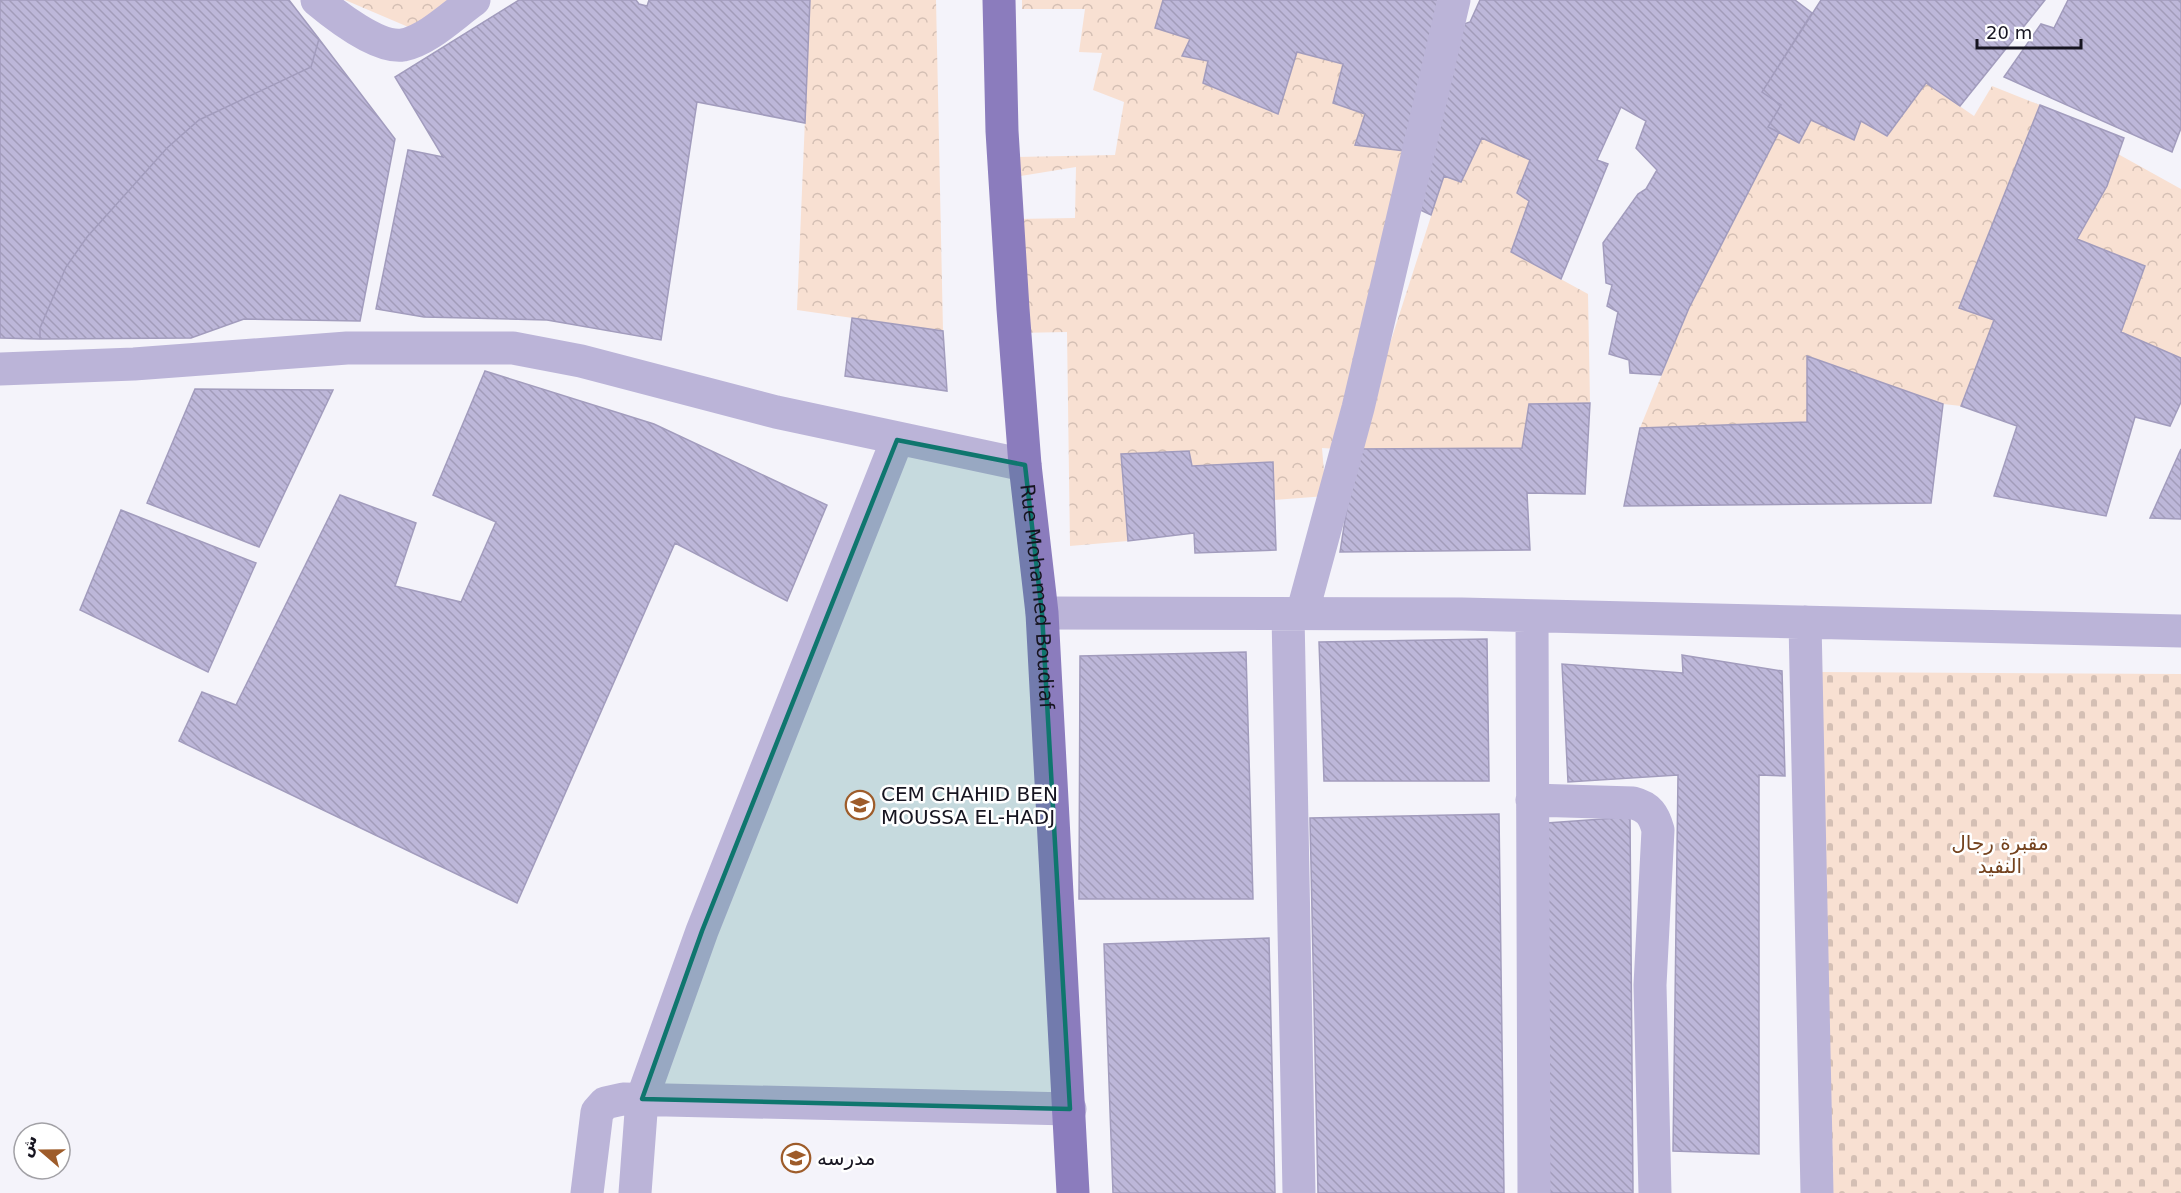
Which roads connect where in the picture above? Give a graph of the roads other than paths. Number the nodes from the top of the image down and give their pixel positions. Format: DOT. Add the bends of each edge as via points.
graph roads {
  1 [pos="317,0"];
  2 [pos="474,0"];
  3 [pos="999,0"];
  4 [pos="1454,0"];
  5 [pos="0,369"];
  6 [pos="897,440"];
  7 [pos="1025,465"];
  8 [pos="1042,613"];
  9 [pos="1295,614"];
  10 [pos="1532,616"];
  11 [pos="1805,622"];
  12 [pos="2181,631"];
  13 [pos="1532,800"];
  14 [pos="642,1100"];
  15 [pos="1070,1108"];
  16 [pos="587,1193"];
  17 [pos="635,1193"];
  18 [pos="1072,1193"];
  19 [pos="1299,1193"];
  20 [pos="1534,1193"];
  21 [pos="1655,1193"];
  22 [pos="1817,1193"];
  1 -- 2 [label="street" via="362,32 395,45 427,33"];
  3 -- 7 [label="main road, Rue Mohamed Boudiaf" via="1002,131"];
  4 -- 9 [label="street" via="1388,288"];
  5 -- 6 [label="street" via="134,364 347,348 513,348"];
  6 -- 7 [label="street"];
  6 -- 14 [label="street" via="702,931"];
  7 -- 8 [label="main road, Rue Mohamed Boudiaf"];
  8 -- 9 [label="street"];
  8 -- 15 [label="main road, Rue Mohamed Boudiaf"];
  9 -- 10 [label="street"];
  9 -- 19 [label="street"];
  10 -- 11 [label="street"];
  10 -- 13 [label="street"];
  11 -- 12 [label="street"];
  11 -- 22 [label="street"];
  13 -- 20 [label="street"];
  13 -- 21 [label="street" via="1633,803 1648,809 1655,818 1658,830 1650,985"];
  14 -- 15 [label="street"];
  14 -- 16 [label="street" via="605,1103 597,1112"];
  14 -- 17 [label="street"];
  15 -- 18 [label="main road, Rue Mohamed Boudiaf"];
}
